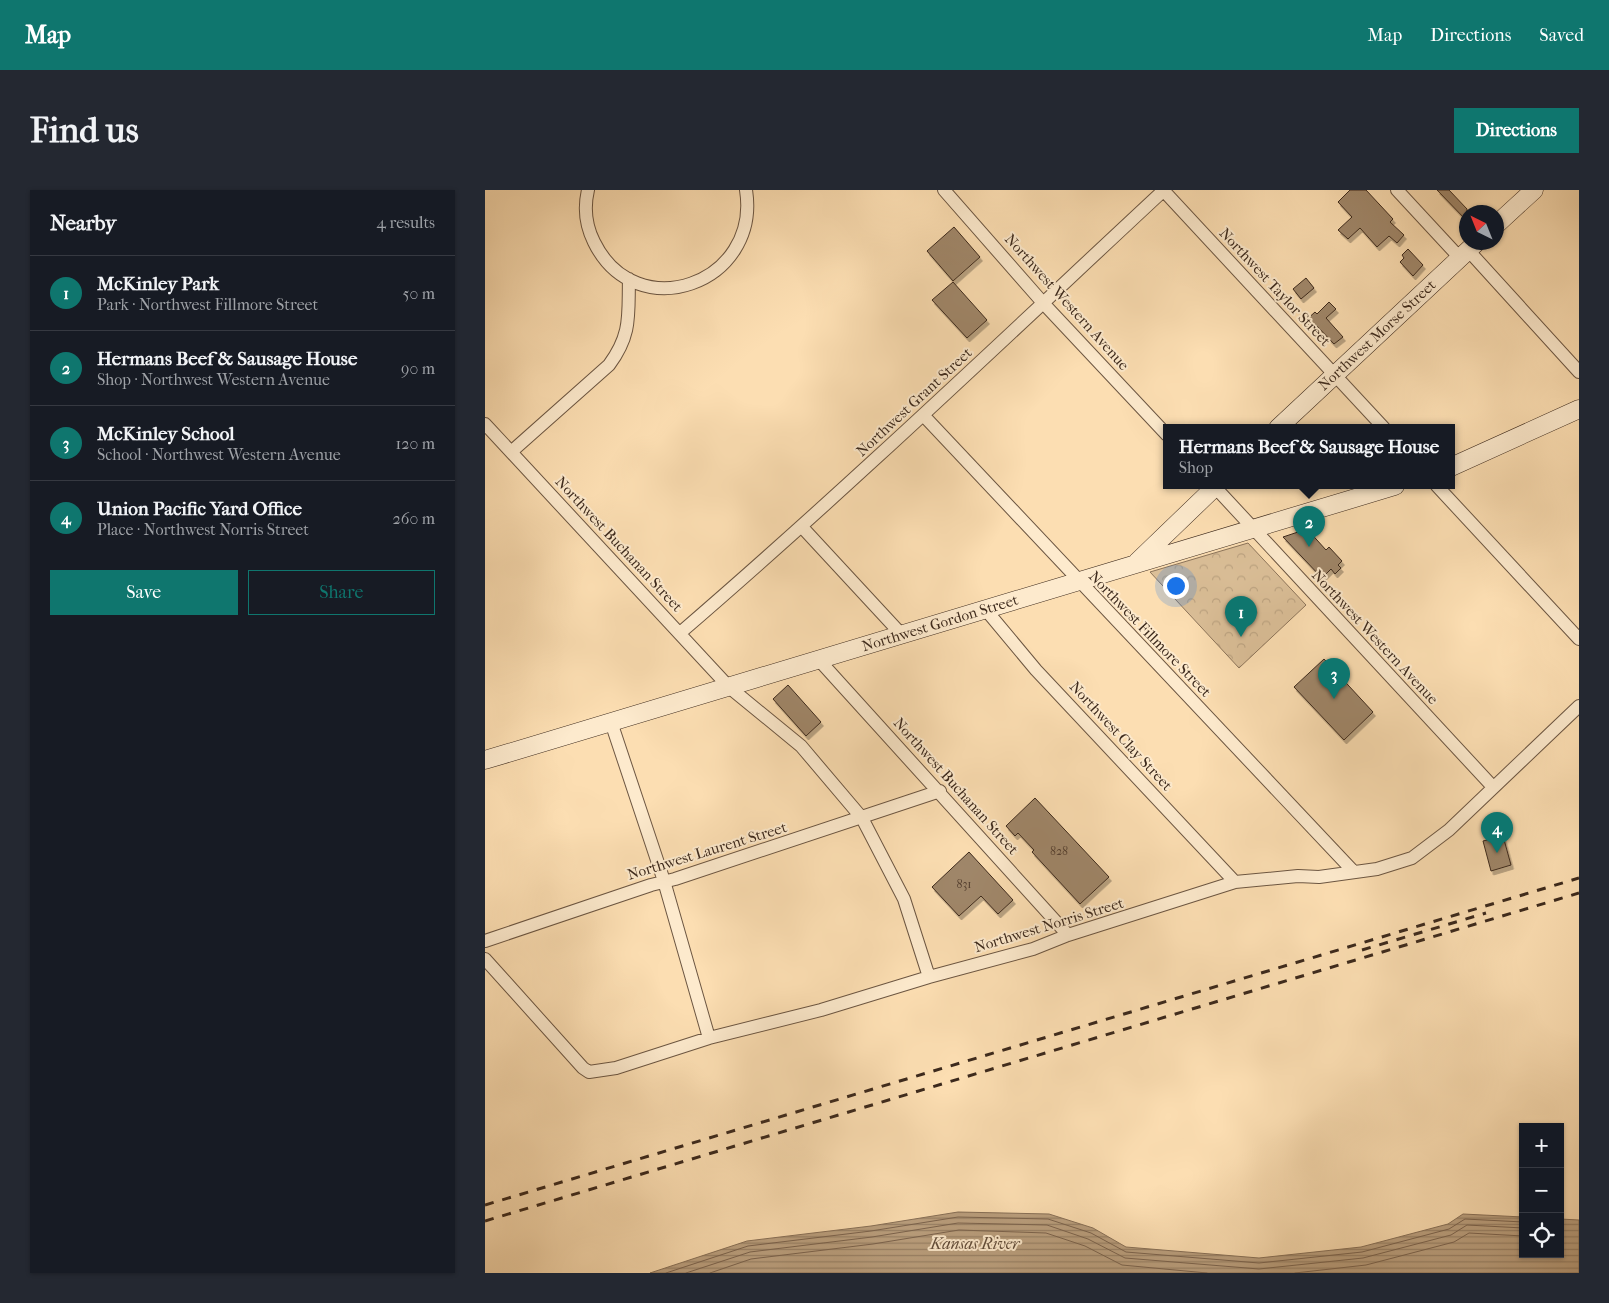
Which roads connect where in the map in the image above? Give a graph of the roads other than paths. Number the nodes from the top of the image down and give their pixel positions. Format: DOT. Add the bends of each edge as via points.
graph roads {
  1 [pos="588,190"];
  2 [pos="746,190"];
  3 [pos="944,190"];
  4 [pos="1164,190"];
  5 [pos="1397,190"];
  6 [pos="1534,190"];
  7 [pos="1504,218"];
  8 [pos="1459,242"];
  9 [pos="1468,250"];
  10 [pos="629,279"];
  11 [pos="1044,304"];
  12 [pos="1579,372"];
  13 [pos="1335,375"];
  14 [pos="1579,409"];
  15 [pos="924,416"];
  16 [pos="485,424"];
  17 [pos="1282,424"];
  18 [pos="1380,424"];
  19 [pos="1163,431"];
  20 [pos="511,452"];
  21 [pos="1455,465"];
  22 [pos="1212,489"];
  23 [pos="1218,489"];
  24 [pos="1385,489"];
  25 [pos="1440,489"];
  26 [pos="802,527"];
  27 [pos="1252,529"];
  28 [pos="1135,564"];
  29 [pos="1078,582"];
  30 [pos="985,610"];
  31 [pos="680,633"];
  32 [pos="902,635"];
  33 [pos="1579,639"];
  34 [pos="819,660"];
  35 [pos="729,687"];
  36 [pos="1579,706"];
  37 [pos="611,722"];
  38 [pos="485,760"];
  39 [pos="1493,787"];
  40 [pos="940,792"];
  41 [pos="862,818"];
  42 [pos="1353,872"];
  43 [pos="664,881"];
  44 [pos="1235,882"];
  45 [pos="1068,935"];
  46 [pos="485,941"];
  47 [pos="485,960"];
  48 [pos="929,977"];
  49 [pos="709,1038"];
  1 -- 10 [label="street" via="585,209 591,237 606,261"];
  2 -- 10 [label="street" via="748,209 744,233 734,253 717,271 690,285 675,288 659,288"];
  3 -- 11 [label="street, Northwest Western Avenue"];
  4 -- 11 [label="street, Northwest Grant Street"];
  4 -- 13 [label="street, Northwest Taylor Street"];
  5 -- 8 [label="street"];
  6 -- 7 [label="main road"];
  9 -- 12 [label="street"];
  9 -- 13 [label="main road, Northwest Morse Street"];
  10 -- 20 [label="street" via="628,324 620,350 609,365"];
  11 -- 15 [label="street, Northwest Grant Street"];
  11 -- 19 [label="street, Northwest Western Avenue"];
  13 -- 17 [label="main road, Northwest Morse Street"];
  13 -- 18 [label="street, Northwest Taylor Street"];
  14 -- 21 [label="main road"];
  15 -- 26 [label="street, Northwest Grant Street"];
  15 -- 29 [label="street, Northwest Fillmore Street"];
  16 -- 20 [label="street, Northwest Buchanan Street"];
  20 -- 31 [label="street, Northwest Buchanan Street"];
  22 -- 28 [label="main road"];
  23 -- 27 [label="street, Northwest Western Avenue"];
  24 -- 27 [label="main road, Northwest Gordon Street"];
  25 -- 33 [label="street"];
  26 -- 31 [label="street, Northwest Grant Street"];
  26 -- 32 [label="street"];
  27 -- 28 [label="main road, Northwest Gordon Street"];
  27 -- 39 [label="street, Northwest Western Avenue"];
  28 -- 29 [label="main road, Northwest Gordon Street"];
  29 -- 30 [label="main road, Northwest Gordon Street"];
  29 -- 42 [label="street, Northwest Fillmore Street"];
  30 -- 32 [label="main road, Northwest Gordon Street"];
  30 -- 44 [label="street, Northwest Clay Street" via="1036,670"];
  31 -- 35 [label="street, Northwest Buchanan Street"];
  32 -- 34 [label="main road, Northwest Gordon Street"];
  34 -- 35 [label="main road, Northwest Gordon Street"];
  34 -- 40 [label="street, Northwest Buchanan Street"];
  35 -- 37 [label="main road, Northwest Gordon Street"];
  35 -- 41 [label="street, Northwest Buchanan Street" via="801,746"];
  36 -- 39 [label="street"];
  37 -- 38 [label="main road, Northwest Gordon Street"];
  37 -- 43 [label="street"];
  39 -- 42 [label="street, Northwest Norris Street" via="1449,830 1413,858 1377,869"];
  40 -- 41 [label="street, Northwest Laurent Street"];
  40 -- 45 [label="street, Northwest Buchanan Street"];
  41 -- 43 [label="street, Northwest Laurent Street"];
  41 -- 48 [label="street, Northwest Buchanan Street" via="904,899"];
  42 -- 44 [label="street, Northwest Norris Street"];
  43 -- 46 [label="street, Northwest Laurent Street"];
  43 -- 49 [label="street"];
  44 -- 45 [label="street, Northwest Norris Street"];
  45 -- 48 [label="street, Northwest Norris Street" via="1033,949"];
  47 -- 49 [label="street, Northwest Norris Street" via="589,1072 615,1068"];
  48 -- 49 [label="street, Northwest Norris Street" via="821,1010"];
}
